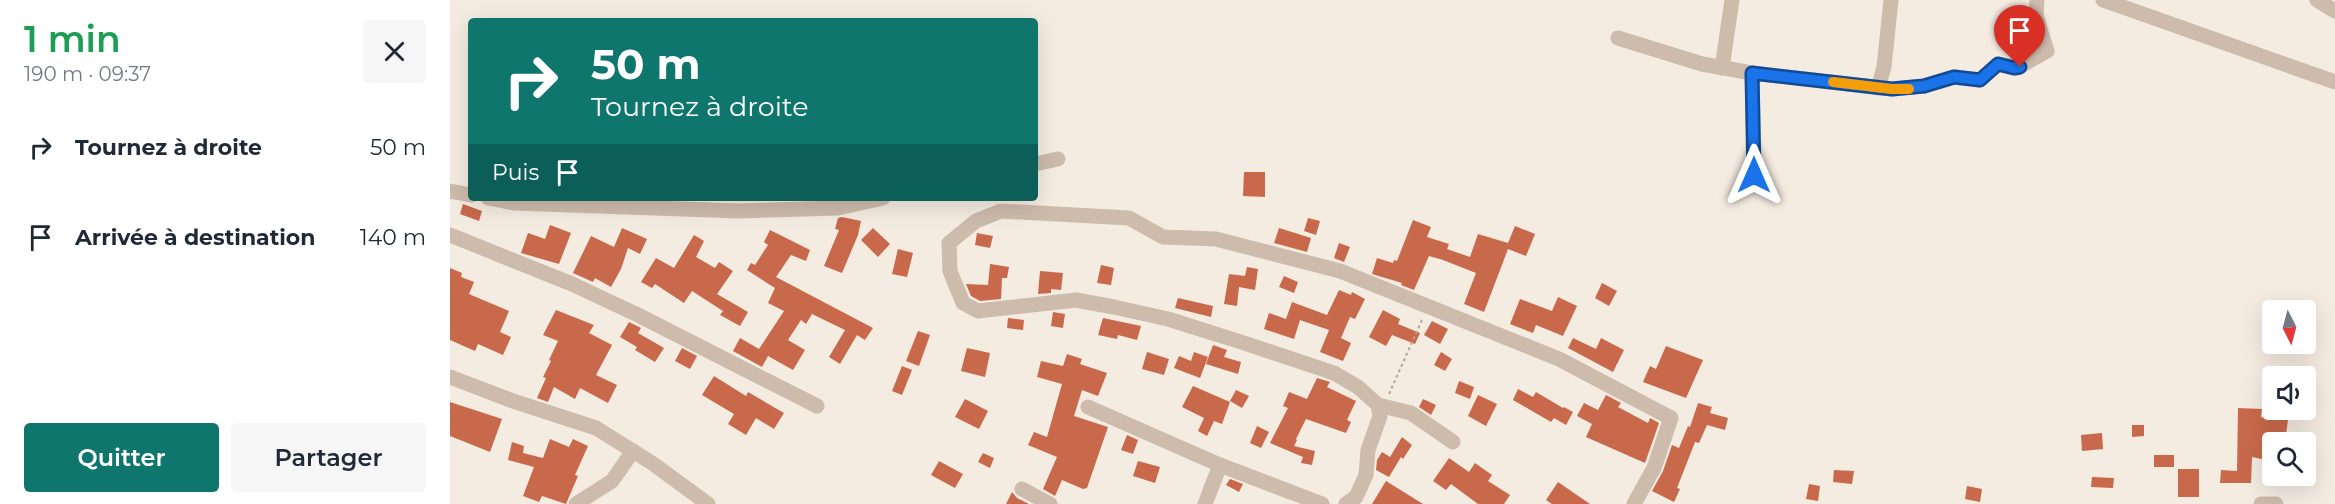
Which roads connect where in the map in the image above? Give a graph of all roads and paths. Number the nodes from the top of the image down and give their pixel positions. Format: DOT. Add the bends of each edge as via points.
graph roads {
  1 [pos="1732,0"];
  2 [pos="1891,0"];
  3 [pos="2037,0"];
  4 [pos="2103,0"];
  5 [pos="2317,0"];
  6 [pos="2335,11"];
  7 [pos="1618,38"];
  8 [pos="1722,68"];
  9 [pos="1752,73"];
  10 [pos="2335,82"];
  11 [pos="1878,88"];
  12 [pos="1058,159"];
  13 [pos="1038,163"];
  14 [pos="1754,175"];
  15 [pos="450,191"];
  16 [pos="468,194"];
  17 [pos="504,201"];
  18 [pos="870,201"];
  19 [pos="450,236"];
  20 [pos="1428,306"];
  21 [pos="450,377"];
  22 [pos="1378,405"];
  23 [pos="817,406"];
  24 [pos="1088,407"];
  25 [pos="1452,442"];
  26 [pos="633,451"];
  27 [pos="1220,465"];
  28 [pos="1022,489"];
  29 [pos="576,504"];
  30 [pos="708,504"];
  31 [pos="1050,504"];
  32 [pos="1205,504"];
  33 [pos="1322,504"];
  34 [pos="1346,504"];
  35 [pos="1634,504"];
  36 [pos="2261,504"];
  37 [pos="2276,504"];
  1 -- 8 [label="street"];
  2 -- 11 [label="street"];
  3 -- 11 [label="street" via="2036,16 2047,48 2045,53 2017,68 1998,64 1980,80 1954,77 1909,89"];
  4 -- 10 [label="street"];
  5 -- 6 [label="street"];
  7 -- 8 [label="street"];
  8 -- 9 [label="street"];
  9 -- 11 [label="street"];
  9 -- 14 [label="street"];
  12 -- 13 [label="street"];
  15 -- 16 [label="street"];
  17 -- 18 [label="street" via="739,211 838,208"];
  19 -- 23 [label="street" via="572,284"];
  20 -- 22 [label="path" via="1389,395"];
  20 -- 22 [label="street" via="1340,271 1216,239 1163,237 1129,218 1001,212 976,221 949,243 950,271 963,303 978,311 1076,300 1168,319 1334,373"];
  20 -- 35 [label="street" via="1559,359 1671,418 1654,468"];
  21 -- 26 [label="street" via="596,428"];
  22 -- 25 [label="street" via="1411,413"];
  22 -- 34 [label="street" via="1380,416 1368,450 1366,475 1356,497"];
  24 -- 27 [label="street"];
  26 -- 29 [label="street" via="612,482"];
  26 -- 30 [label="street"];
  27 -- 32 [label="street"];
  27 -- 33 [label="street"];
  28 -- 31 [label="street"];
  36 -- 37 [label="street"];
}
